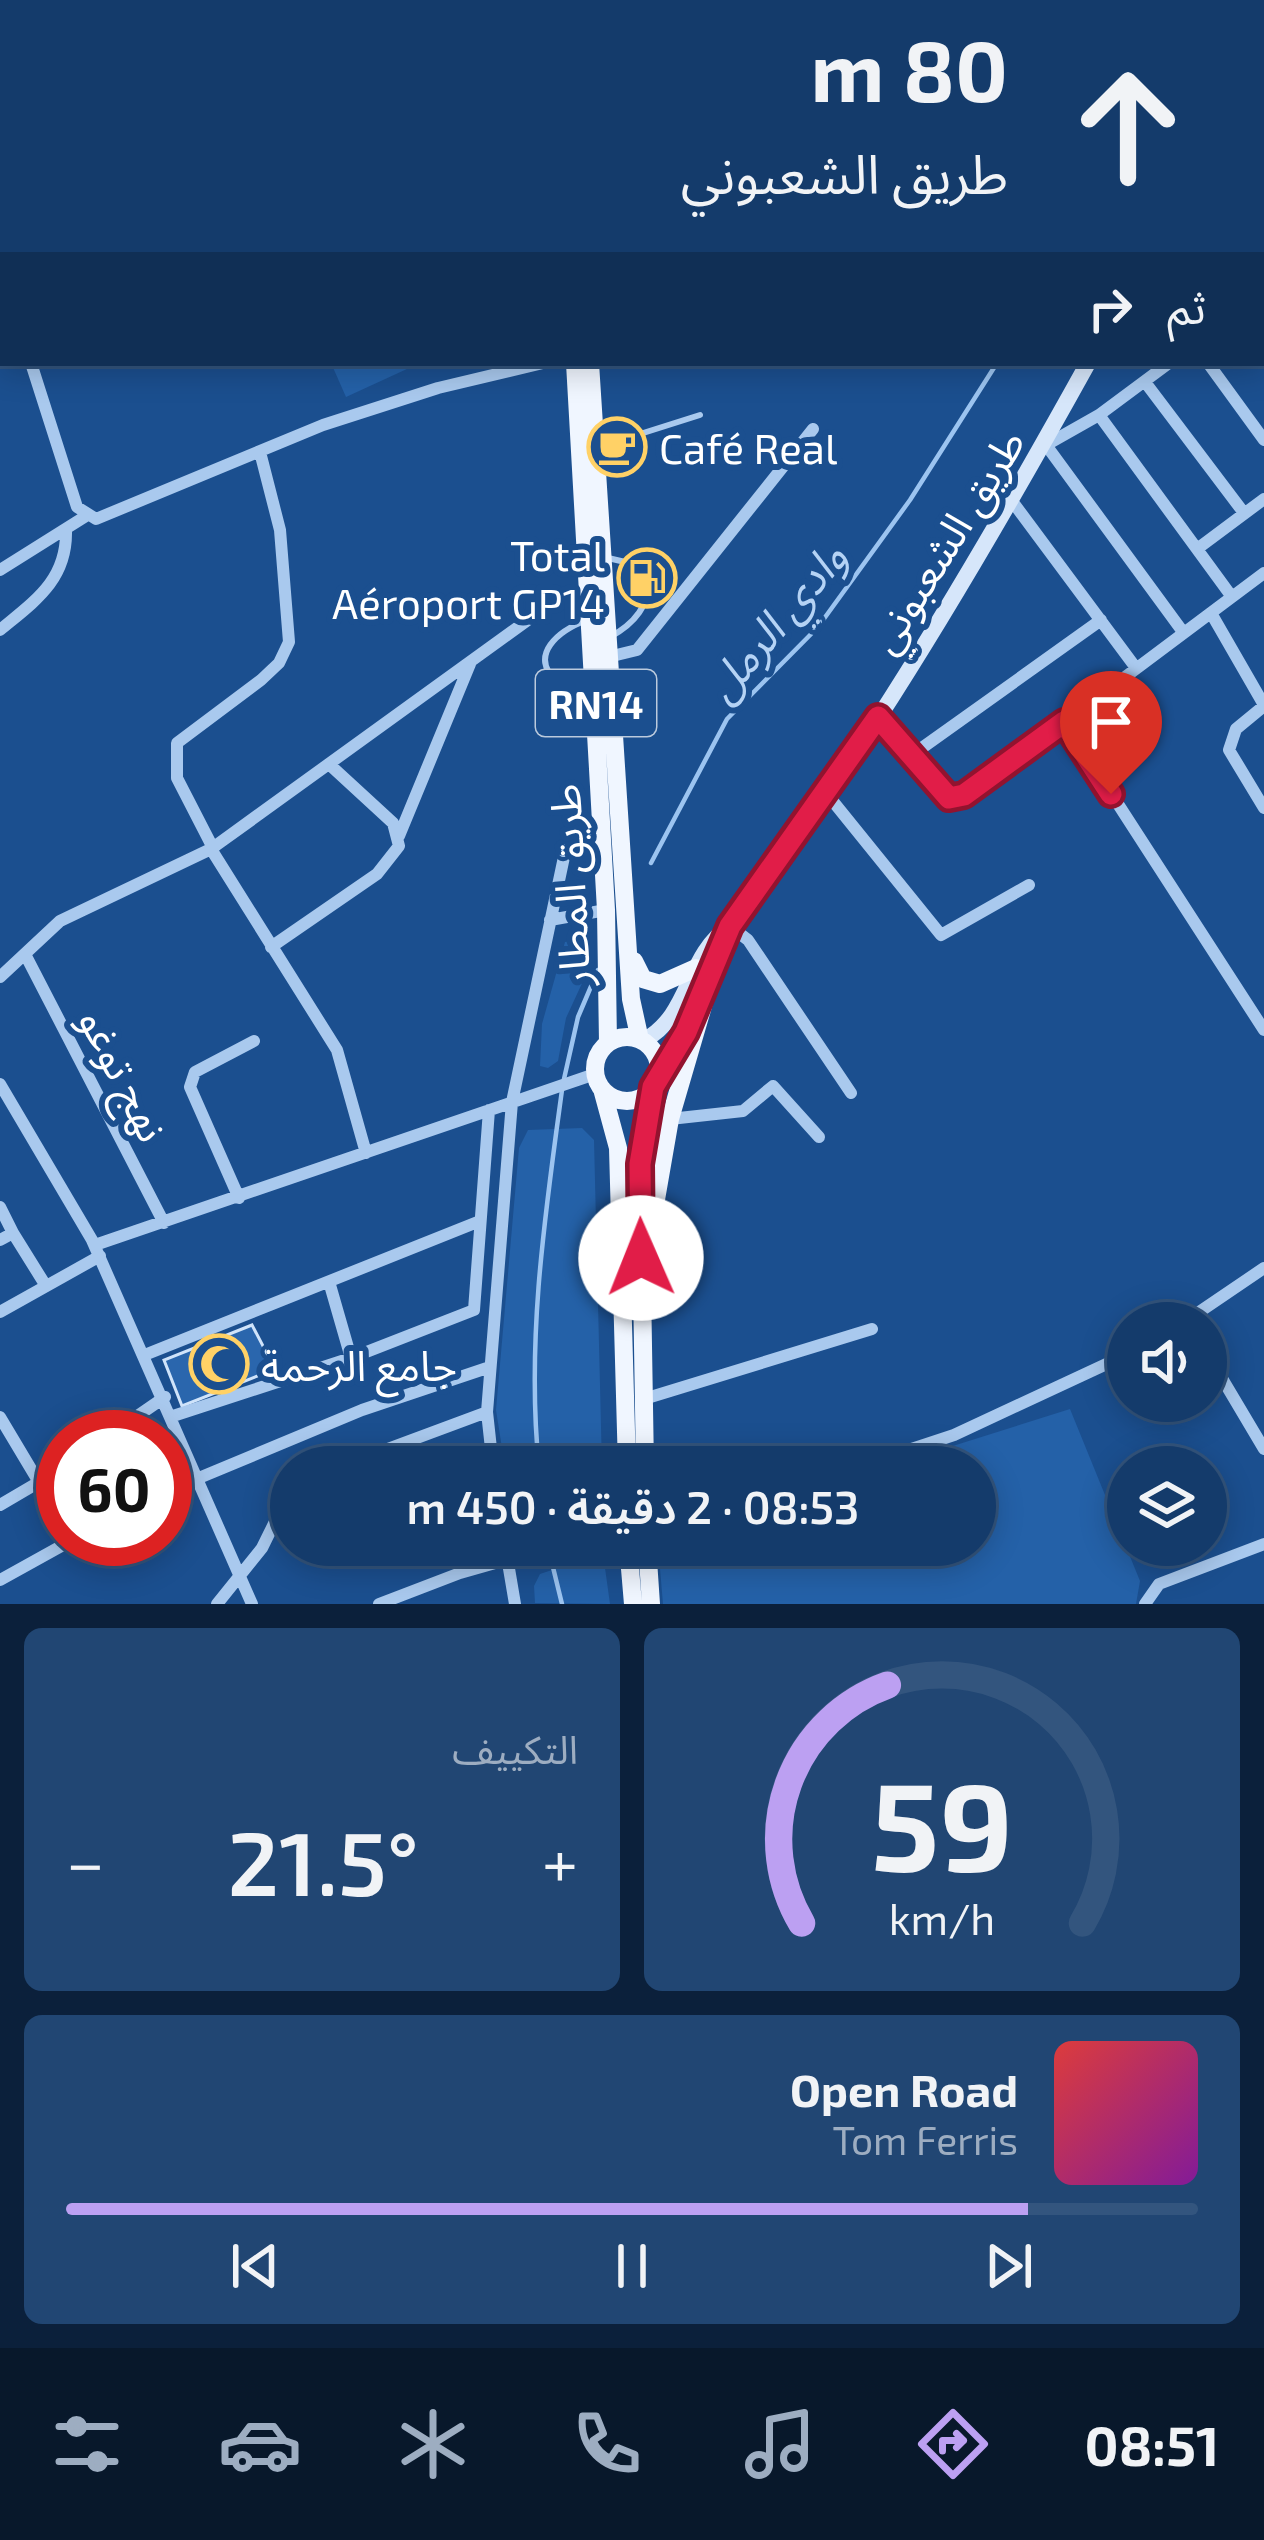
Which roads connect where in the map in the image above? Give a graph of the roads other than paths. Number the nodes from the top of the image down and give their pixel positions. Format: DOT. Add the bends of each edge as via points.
graph roads {
  1 [pos="32,366"];
  2 [pos="531,366"];
  3 [pos="575,366"];
  4 [pos="590,366"];
  5 [pos="1086,366"];
  6 [pos="1165,366"];
  7 [pos="1210,366"];
  8 [pos="1145,382"];
  9 [pos="700,415"];
  10 [pos="1099,416"];
  11 [pos="813,429"];
  12 [pos="1264,440"];
  13 [pos="1046,446"];
  14 [pos="595,448"];
  15 [pos="260,452"];
  16 [pos="1264,499"];
  17 [pos="1012,501"];
  18 [pos="1244,514"];
  19 [pos="86,516"];
  20 [pos="66,530"];
  21 [pos="1197,549"];
  22 [pos="602,556"];
  23 [pos="0,570"];
  24 [pos="1264,573"];
  25 [pos="589,596"];
  26 [pos="1232,597"];
  27 [pos="1211,613"];
  28 [pos="591,619"];
  29 [pos="1101,620"];
  30 [pos="0,630"];
  31 [pos="1184,632"];
  32 [pos="602,652"];
  33 [pos="470,662"];
  34 [pos="1136,668"];
  35 [pos="595,690"];
  36 [pos="1264,705"];
  37 [pos="878,717"];
  38 [pos="1064,722"];
  39 [pos="912,755"];
  40 [pos="330,765"];
  41 [pos="827,794"];
  42 [pos="1264,808"];
  43 [pos="602,827"];
  44 [pos="399,836"];
  45 [pos="212,849"];
  46 [pos="1029,885"];
  47 [pos="606,910"];
  48 [pos="550,920"];
  49 [pos="730,926"];
  50 [pos="628,940"];
  51 [pos="271,946"];
  52 [pos="26,956"];
  53 [pos="705,966"];
  54 [pos="0,977"];
  55 [pos="1264,1030"];
  56 [pos="254,1041"];
  57 [pos="641,1041"];
  58 [pos="608,1043"];
  59 [pos="598,1082"];
  60 [pos="0,1084"];
  61 [pos="654,1085"];
  62 [pos="850,1094"];
  63 [pos="512,1102"];
  64 [pos="489,1109"];
  65 [pos="670,1119"];
  66 [pos="819,1137"];
  67 [pos="366,1154"];
  68 [pos="239,1198"];
  69 [pos="0,1208"];
  70 [pos="480,1221"];
  71 [pos="164,1223"];
  72 [pos="7,1236"];
  73 [pos="97,1251"];
  74 [pos="1264,1268"];
  75 [pos="330,1285"];
  76 [pos="46,1286"];
  77 [pos="1214,1302"];
  78 [pos="474,1310"];
  79 [pos="0,1312"];
  80 [pos="492,1312"];
  81 [pos="643,1323"];
  82 [pos="872,1329"];
  83 [pos="147,1354"];
  84 [pos="351,1358"];
  85 [pos="1107,1364"];
  86 [pos="487,1368"];
  87 [pos="1227,1387"];
  88 [pos="165,1397"];
  89 [pos="644,1399"];
  90 [pos="146,1410"];
  91 [pos="170,1410"];
  92 [pos="191,1410"];
  93 [pos="487,1412"];
  94 [pos="0,1417"];
  95 [pos="396,1446"];
  96 [pos="491,1446"];
  97 [pos="626,1446"];
  98 [pos="645,1446"];
  99 [pos="918,1446"];
  100 [pos="1264,1449"];
  101 [pos="192,1475"];
  102 [pos="36,1477"];
  103 [pos="36,1486"];
  104 [pos="0,1505"];
  105 [pos="270,1528"];
  106 [pos="1264,1544"];
  107 [pos="36,1560"];
  108 [pos="472,1566"];
  109 [pos="508,1566"];
  110 [pos="630,1566"];
  111 [pos="648,1566"];
  112 [pos="0,1580"];
  113 [pos="242,1580"];
  114 [pos="217,1604"];
  115 [pos="252,1604"];
  116 [pos="379,1604"];
  117 [pos="515,1604"];
  118 [pos="633,1604"];
  119 [pos="651,1604"];
  120 [pos="1145,1604"];
  1 -- 19 [label="street" via="76,507"];
  2 -- 15 [label="street" via="420,393"];
  3 -- 25 [label="main road, طريق المطار / RN14"];
  4 -- 14 [label="main road, طريق المطار / RN14"];
  5 -- 13 [label="street, طريق الشعبوني"];
  6 -- 8 [label="street"];
  7 -- 12 [label="street"];
  8 -- 10 [label="street"];
  8 -- 18 [label="street"];
  9 -- 14 [label="lane"];
  10 -- 13 [label="street"];
  10 -- 21 [label="street"];
  11 -- 32 [label="street" via="637,650"];
  13 -- 17 [label="street, طريق الشعبوني"];
  13 -- 31 [label="street"];
  14 -- 22 [label="main road, طريق المطار / RN14"];
  15 -- 19 [label="street" via="109,518"];
  15 -- 45 [label="street" via="278,516 289,641 261,680 177,743 177,778"];
  16 -- 18 [label="street"];
  17 -- 29 [label="street"];
  17 -- 37 [label="street, طريق الشعبوني"];
  18 -- 21 [label="street"];
  19 -- 20 [label="street"];
  20 -- 23 [label="street"];
  20 -- 30 [label="street" via="66,557 52,585"];
  21 -- 26 [label="street"];
  22 -- 32 [label="main road, طريق المطار / RN14"];
  22 -- 32 [label="lane" via="638,565 650,585 635,617"];
  24 -- 26 [label="street"];
  25 -- 28 [label="main road, طريق المطار / RN14"];
  25 -- 33 [label="street" via="556,599"];
  26 -- 27 [label="street"];
  27 -- 31 [label="street"];
  27 -- 36 [label="street"];
  28 -- 32 [label="main road, طريق المطار / RN14"];
  28 -- 35 [label="lane" via="554,637 546,667 558,683"];
  29 -- 34 [label="street"];
  29 -- 39 [label="street"];
  31 -- 34 [label="street"];
  32 -- 35 [label="main road, طريق المطار / RN14"];
  32 -- 50 [label="main road, طريق المطار / RN14"];
  33 -- 40 [label="street"];
  33 -- 44 [label="street"];
  34 -- 38 [label="street"];
  35 -- 43 [label="main road, طريق المطار / RN14"];
  36 -- 42 [label="street" via="1236,728 1229,750"];
  37 -- 39 [label="street"];
  37 -- 41 [label="street, طريق الشعبوني"];
  38 -- 39 [label="street" via="964,795 949,798"];
  38 -- 55 [label="street"];
  40 -- 44 [label="street"];
  40 -- 45 [label="street"];
  41 -- 46 [label="street" via="941,934"];
  41 -- 49 [label="street, طريق الشعبوني"];
  43 -- 47 [label="main road, طريق المطار / RN14"];
  43 -- 48 [label="street" via="571,842"];
  44 -- 51 [label="street" via="377,874"];
  45 -- 51 [label="street"];
  45 -- 52 [label="street" via="60,921"];
  47 -- 48 [label="street"];
  47 -- 58 [label="main road, طريق المطار / RN14"];
  48 -- 63 [label="street"];
  49 -- 53 [label="street, طريق الشعبوني" via="708,944"];
  49 -- 62 [label="street" via="748,940"];
  50 -- 53 [label="main road" via="637,972 651,983"];
  50 -- 57 [label="main road, طريق المطار / RN14"];
  51 -- 67 [label="street" via="337,1050"];
  52 -- 54 [label="street"];
  52 -- 71 [label="street, نهج توغو"];
  53 -- 57 [label="street, طريق الشعبوني" via="672,1020"];
  53 -- 61 [label="street, طريق الشعبوني" via="686,1032"];
  53 -- 65 [label="main road"];
  56 -- 68 [label="street" via="195,1072 190,1087"];
  57 -- 58 [label="main road"];
  57 -- 61 [label="main road, RN14" via="657,1060"];
  58 -- 59 [label="main road, RN14" via="597,1057"];
  59 -- 61 [label="main road" via="628,1101"];
  59 -- 63 [label="street"];
  59 -- 97 [label="main road" via="619,1148"];
  60 -- 73 [label="street"];
  61 -- 81 [label="main road, RN14" via="640,1164"];
  63 -- 64 [label="street"];
  63 -- 80 [label="street"];
  64 -- 67 [label="street"];
  64 -- 70 [label="street"];
  65 -- 66 [label="street" via="743,1111 773,1086"];
  65 -- 81 [label="main road"];
  67 -- 68 [label="street"];
  68 -- 71 [label="street"];
  69 -- 72 [label="street"];
  70 -- 75 [label="street"];
  70 -- 78 [label="street"];
  71 -- 73 [label="street"];
  72 -- 76 [label="street"];
  73 -- 76 [label="street"];
  73 -- 83 [label="street"];
  74 -- 77 [label="street"];
  75 -- 83 [label="street"];
  75 -- 84 [label="street"];
  76 -- 79 [label="street"];
  78 -- 80 [label="street"];
  78 -- 84 [label="street"];
  80 -- 86 [label="street"];
  81 -- 89 [label="main road, RN14"];
  82 -- 89 [label="street"];
  83 -- 88 [label="street"];
  84 -- 92 [label="street"];
  85 -- 99 [label="street"];
  86 -- 93 [label="street"];
  86 -- 101 [label="street"];
  87 -- 100 [label="street"];
  88 -- 90 [label="street"];
  88 -- 91 [label="street"];
  89 -- 98 [label="main road, RN14"];
  93 -- 95 [label="street"];
  93 -- 96 [label="street"];
  94 -- 102 [label="street"];
  101 -- 113 [label="street"];
  103 -- 104 [label="street"];
  105 -- 113 [label="street"];
  106 -- 120 [label="street" via="1159,1584"];
  107 -- 112 [label="street"];
  108 -- 116 [label="street"];
  109 -- 117 [label="street"];
  110 -- 118 [label="main road"];
  111 -- 119 [label="main road"];
  113 -- 114 [label="street"];
  113 -- 115 [label="street"];
}
